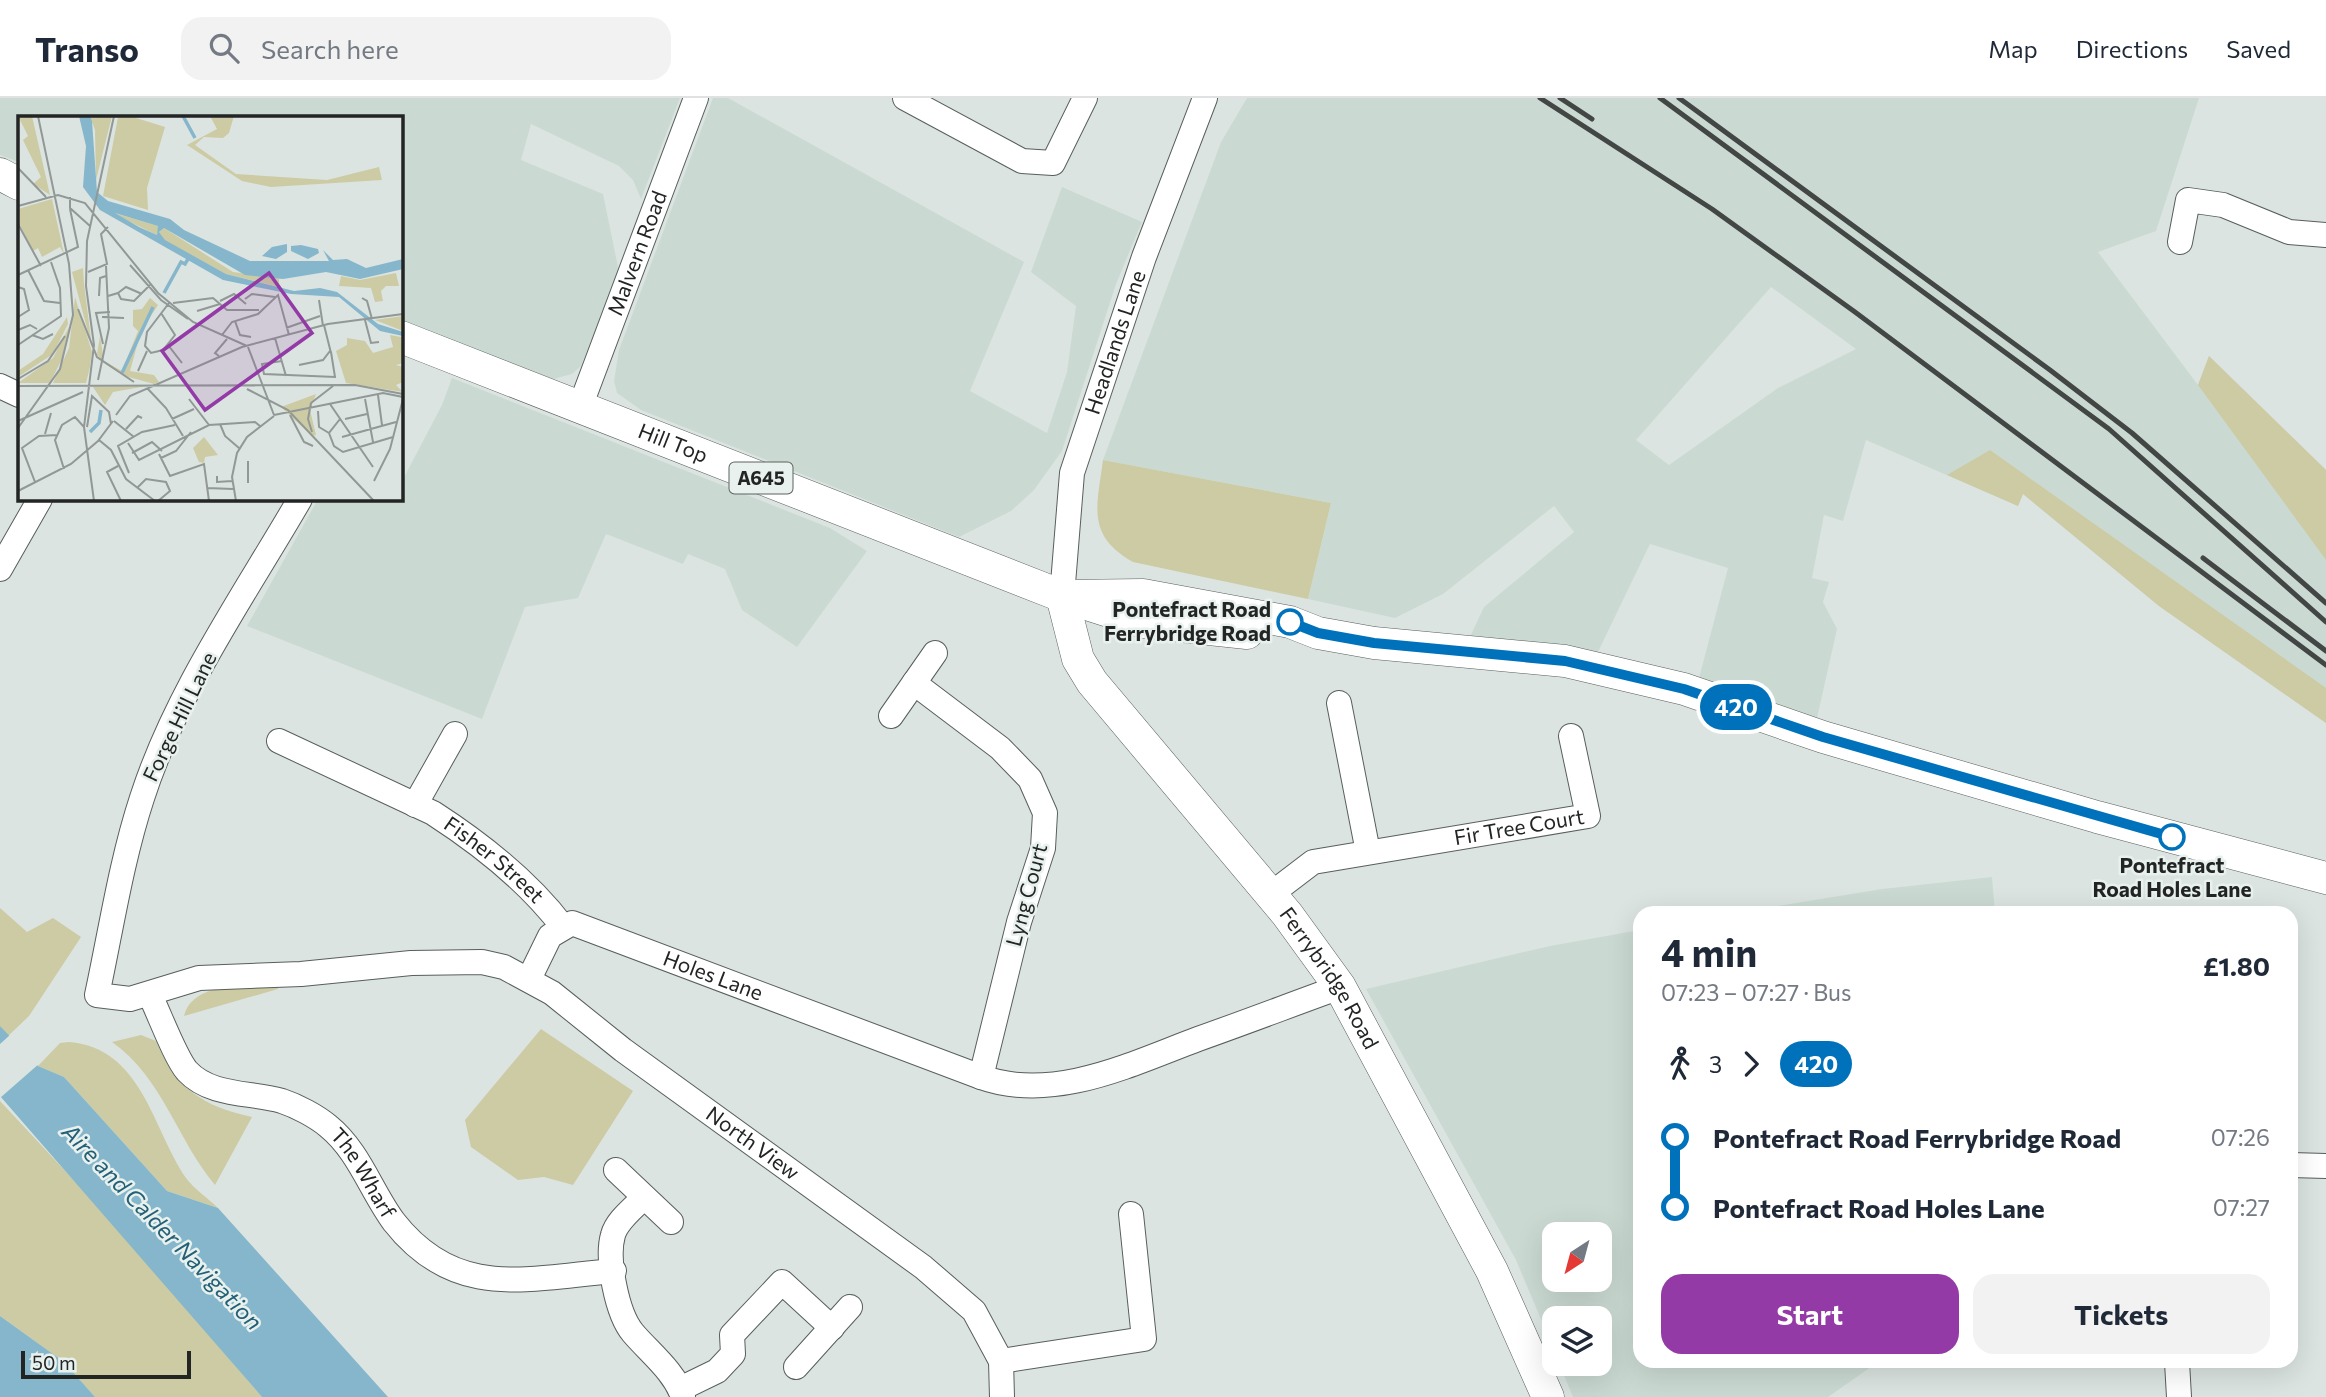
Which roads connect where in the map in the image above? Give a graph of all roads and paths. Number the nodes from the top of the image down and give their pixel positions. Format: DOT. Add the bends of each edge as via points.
graph roads {
  1 [pos="696,98"];
  2 [pos="905,98"];
  3 [pos="1085,98"];
  4 [pos="1205,98"];
  5 [pos="0,174"];
  6 [pos="18,183"];
  7 [pos="0,185"];
  8 [pos="18,191"];
  9 [pos="2326,235"];
  10 [pos="2180,242"];
  11 [pos="402,337"];
  12 [pos="0,386"];
  13 [pos="18,395"];
  14 [pos="580,407"];
  15 [pos="39,500"];
  16 [pos="299,500"];
  17 [pos="0,569"];
  18 [pos="1062,596"];
  19 [pos="935,653"];
  20 [pos="915,683"];
  21 [pos="1339,703"];
  22 [pos="891,716"];
  23 [pos="455,734"];
  24 [pos="1571,736"];
  25 [pos="279,741"];
  26 [pos="415,805"];
  27 [pos="1368,852"];
  28 [pos="2326,878"];
  29 [pos="1271,894"];
  30 [pos="563,927"];
  31 [pos="529,979"];
  32 [pos="1340,987"];
  33 [pos="150,995"];
  34 [pos="981,1077"];
  35 [pos="2298,1165"];
  36 [pos="2326,1166"];
  37 [pos="616,1170"];
  38 [pos="644,1197"];
  39 [pos="1131,1214"];
  40 [pos="671,1222"];
  41 [pos="614,1271"];
  42 [pos="850,1307"];
  43 [pos="832,1328"];
  44 [pos="1001,1361"];
  45 [pos="796,1367"];
  46 [pos="2177,1368"];
  47 [pos="681,1393"];
  48 [pos="1002,1397"];
  49 [pos="1548,1397"];
  50 [pos="2179,1397"];
  1 -- 14 [label="street, Malvern Road"];
  2 -- 3 [label="street" via="1022,160 1053,163"];
  4 -- 18 [label="street, Headlands Lane" via="1144,257 1072,473"];
  5 -- 6 [label="main road"];
  7 -- 8 [label="main road"];
  9 -- 10 [label="street" via="2290,232 2223,205 2188,200"];
  11 -- 14 [label="main road, Hill Top / A645"];
  12 -- 13 [label="street"];
  14 -- 18 [label="main road, Hill Top / A645"];
  15 -- 17 [label="street"];
  16 -- 33 [label="street, Forge Hill Lane" via="166,736 142,798 97,995 130,999"];
  18 -- 28 [label="main road, A645" via="1143,595 1374,643 1565,661 1684,689 1823,737"];
  18 -- 29 [label="main road, Ferrybridge Road" via="1078,659 1092,682"];
  19 -- 20 [label="street"];
  20 -- 22 [label="street"];
  20 -- 34 [label="street, Lyng Court" via="1000,748 1030,779 1045,813 1043,848 1019,922"];
  21 -- 27 [label="street"];
  23 -- 26 [label="street"];
  24 -- 27 [label="street, Fir Tree Court" via="1588,817"];
  25 -- 26 [label="street, Fisher Street"];
  26 -- 30 [label="street, Fisher Street" via="476,844 542,899"];
  27 -- 29 [label="street, Fir Tree Court" via="1313,862"];
  29 -- 32 [label="main road, Ferrybridge Road"];
  30 -- 31 [label="street" via="550,936"];
  30 -- 34 [label="street, Holes Lane" via="572,923"];
  31 -- 33 [label="street" via="482,962 411,962 300,974 199,978"];
  31 -- 44 [label="street, North View" via="912,1259 974,1311"];
  32 -- 34 [label="street, Holes Lane" via="1095,1076 1023,1087"];
  32 -- 49 [label="main road, Ferrybridge Road" via="1492,1272"];
  33 -- 41 [label="street, The Wharf" via="187,1071 202,1083 281,1101 328,1126 349,1148 395,1222 426,1252 451,1268 494,1281"];
  35 -- 36 [label="street"];
  37 -- 38 [label="street"];
  38 -- 40 [label="street"];
  38 -- 41 [label="street" via="612,1236"];
  39 -- 44 [label="street" via="1144,1339"];
  41 -- 47 [label="street" via="622,1319 660,1360"];
  42 -- 43 [label="street"];
  43 -- 45 [label="street"];
  43 -- 47 [label="street" via="782,1282 732,1335 733,1354 717,1371"];
  44 -- 48 [label="street"];
  46 -- 50 [label="street"];
}
